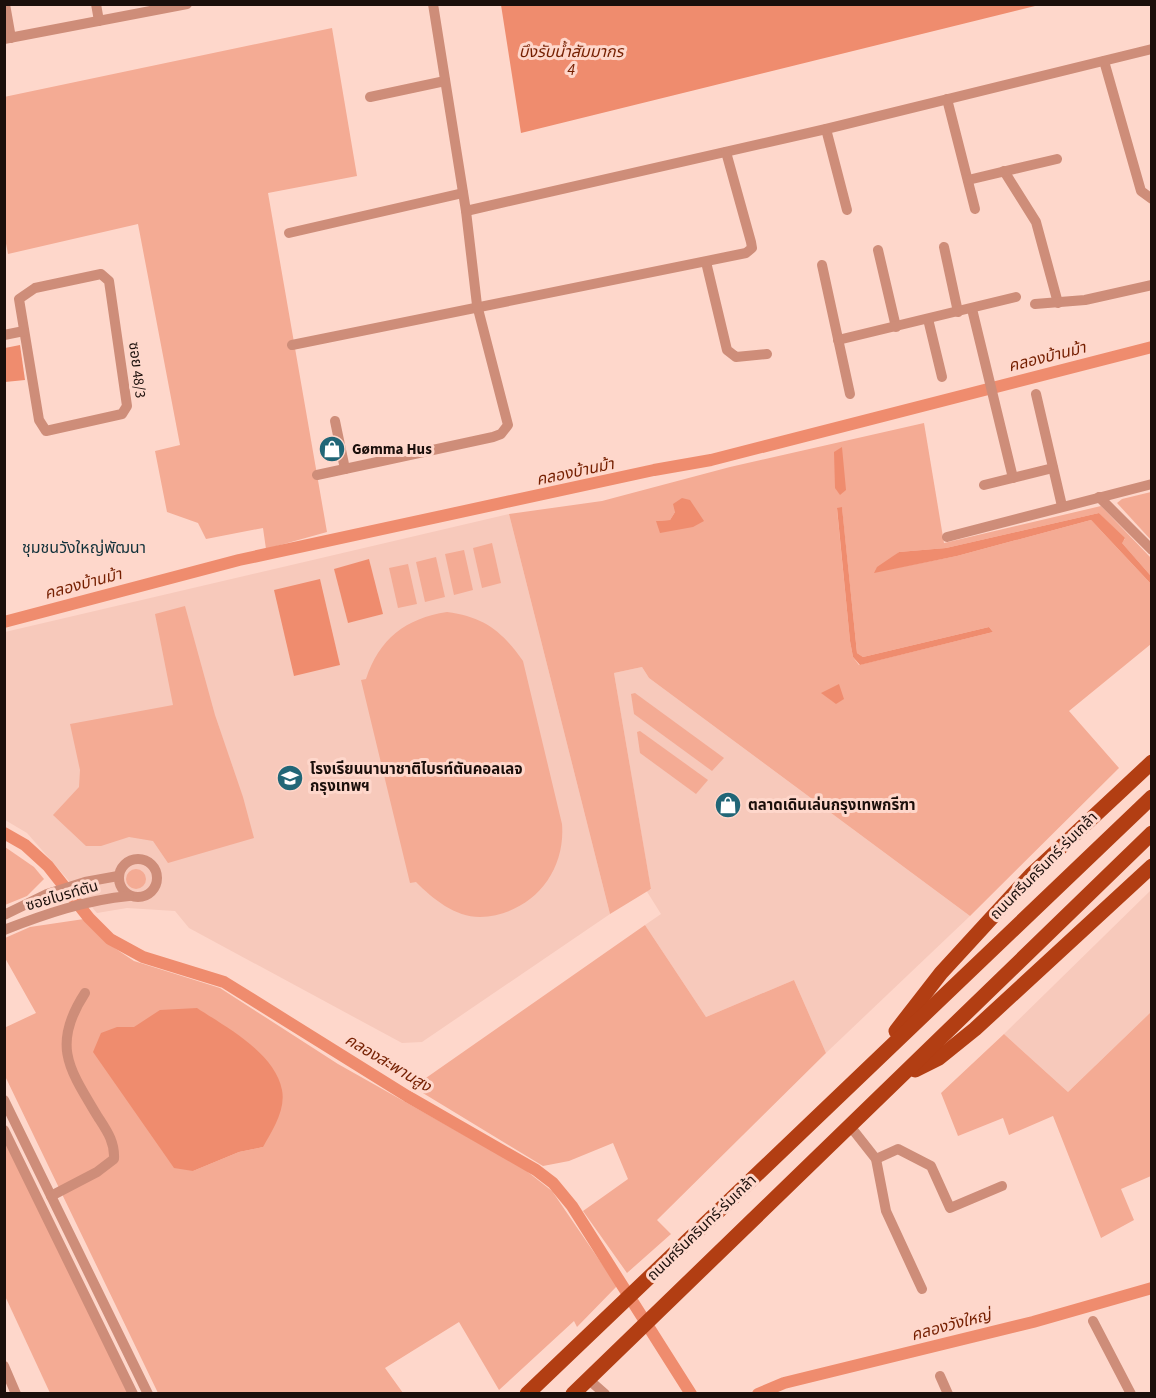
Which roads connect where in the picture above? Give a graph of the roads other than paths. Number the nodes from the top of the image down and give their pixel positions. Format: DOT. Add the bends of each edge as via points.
graph roads {
  1 [pos="5,4"];
  2 [pos="96,4"];
  3 [pos="187,4"];
  4 [pos="433,4"];
  5 [pos="99,21"];
  6 [pos="8,38"];
  7 [pos="1152,49"];
  8 [pos="1104,61"];
  9 [pos="445,81"];
  10 [pos="370,97"];
  11 [pos="947,99"];
  12 [pos="826,129"];
  13 [pos="726,152"];
  14 [pos="1058,159"];
  15 [pos="1004,171"];
  16 [pos="968,180"];
  17 [pos="463,193"];
  18 [pos="1152,199"];
  19 [pos="975,209"];
  20 [pos="847,210"];
  21 [pos="466,211"];
  22 [pos="288,233"];
  23 [pos="944,247"];
  24 [pos="878,250"];
  25 [pos="706,262"];
  26 [pos="822,265"];
  27 [pos="1152,285"];
  28 [pos="1016,297"];
  29 [pos="1058,303"];
  30 [pos="1035,304"];
  31 [pos="477,305"];
  32 [pos="972,309"];
  33 [pos="958,312"];
  34 [pos="928,319"];
  35 [pos="896,327"];
  36 [pos="24,331"];
  37 [pos="4,335"];
  38 [pos="838,340"];
  39 [pos="292,345"];
  40 [pos="767,354"];
  41 [pos="942,377"];
  42 [pos="850,394"];
  43 [pos="1036,394"];
  44 [pos="335,421"];
  45 [pos="1053,468"];
  46 [pos="345,469"];
  47 [pos="317,475"];
  48 [pos="1013,478"];
  49 [pos="1152,484"];
  50 [pos="984,485"];
  51 [pos="1100,497"];
  52 [pos="1062,506"];
  53 [pos="947,537"];
  54 [pos="1152,550"];
  55 [pos="1152,762"];
  56 [pos="1152,797"];
  57 [pos="1147,838"];
  58 [pos="1152,866"];
  59 [pos="118,876"];
  60 [pos="129,896"];
  61 [pos="4,915"];
  62 [pos="4,930"];
  63 [pos="85,993"];
  64 [pos="874,1060"];
  65 [pos="899,1079"];
  66 [pos="4,1100"];
  67 [pos="850,1126"];
  68 [pos="4,1130"];
  69 [pos="876,1159"];
  70 [pos="1002,1186"];
  71 [pos="51,1196"];
  72 [pos="921,1289"];
  73 [pos="1093,1321"];
  74 [pos="5,1370"];
  75 [pos="940,1376"];
  76 [pos="588,1379"];
  77 [pos="16,1394"];
  78 [pos="133,1394"];
  79 [pos="148,1394"];
  80 [pos="527,1394"];
  81 [pos="573,1394"];
  82 [pos="605,1394"];
  83 [pos="948,1394"];
  84 [pos="1131,1394"];
  1 -- 6 [label="street"];
  2 -- 5 [label="street"];
  3 -- 5 [label="street"];
  4 -- 9 [label="street"];
  5 -- 6 [label="street"];
  7 -- 8 [label="street"];
  8 -- 11 [label="street"];
  8 -- 18 [label="street" via="1141,191"];
  9 -- 10 [label="street"];
  9 -- 17 [label="street"];
  11 -- 12 [label="street"];
  11 -- 16 [label="street"];
  12 -- 13 [label="street"];
  12 -- 20 [label="street"];
  13 -- 21 [label="street"];
  13 -- 25 [label="street" via="752,248 746,253"];
  14 -- 15 [label="street"];
  15 -- 16 [label="street"];
  15 -- 29 [label="street" via="1036,222"];
  16 -- 19 [label="street"];
  17 -- 21 [label="street"];
  17 -- 22 [label="street"];
  21 -- 31 [label="street"];
  23 -- 33 [label="street"];
  24 -- 35 [label="street"];
  25 -- 31 [label="street"];
  25 -- 40 [label="street" via="727,350 736,357"];
  26 -- 38 [label="street"];
  27 -- 29 [label="street"];
  28 -- 32 [label="street"];
  29 -- 30 [label="street"];
  31 -- 39 [label="street"];
  31 -- 46 [label="street" via="507,415 506,429 493,437"];
  32 -- 33 [label="street"];
  32 -- 48 [label="street"];
  33 -- 34 [label="street"];
  34 -- 35 [label="street"];
  34 -- 41 [label="street"];
  35 -- 38 [label="street"];
  36 -- 36 [label="street, ซอย 48/3" via="19,299 28,290 101,274 107,277 125,411 56,430 43,429"];
  36 -- 37 [label="street"];
  38 -- 42 [label="street"];
  43 -- 45 [label="street"];
  44 -- 46 [label="street"];
  45 -- 48 [label="street"];
  45 -- 52 [label="street"];
  46 -- 47 [label="street"];
  48 -- 50 [label="street"];
  49 -- 51 [label="street"];
  51 -- 52 [label="street"];
  51 -- 54 [label="street"];
  52 -- 53 [label="street"];
  55 -- 64 [label="main road, ถนนศรีนครินทร์-ร่มเกล้า" via="1024,883 941,973"];
  56 -- 64 [label="main road, ถนนศรีนครินทร์-ร่มเกล้า" via="953,990"];
  57 -- 65 [label="main road, ถนนศรีนครินทร์-ร่มเกล้า"];
  58 -- 65 [label="main road, ถนนศรีนครินทร์-ร่มเกล้า" via="975,1029 939,1058"];
  59 -- 60 [label="street, ซอยไบรท์ตัน" via="120,887"];
  59 -- 60 [label="street, ซอยไบรท์ตัน" via="125,863 137,859 148,862 156,872 156,885 150,893 142,898"];
  59 -- 61 [label="street, ซอยไบรท์ตัน" via="47,894"];
  60 -- 62 [label="street, ซอยไบรท์ตัน" via="42,915"];
  63 -- 71 [label="street" via="66,1029 67,1056 75,1079 111,1137 114,1159 97,1173"];
  64 -- 80 [label="main road, ถนนศรีนครินทร์-ร่มเกล้า"];
  65 -- 67 [label="main road, ถนนศรีนครินทร์-ร่มเกล้า"];
  66 -- 71 [label="street"];
  67 -- 69 [label="street"];
  67 -- 76 [label="main road, ถนนศรีนครินทร์-ร่มเกล้า"];
  68 -- 78 [label="street"];
  69 -- 70 [label="street" via="898,1149 932,1166 950,1208"];
  69 -- 72 [label="street" via="886,1211"];
  71 -- 79 [label="street"];
  73 -- 84 [label="street"];
  74 -- 77 [label="street"];
  75 -- 83 [label="street"];
  76 -- 81 [label="main road, ถนนศรีนครินทร์-ร่มเกล้า"];
  76 -- 82 [label="street"];
}
